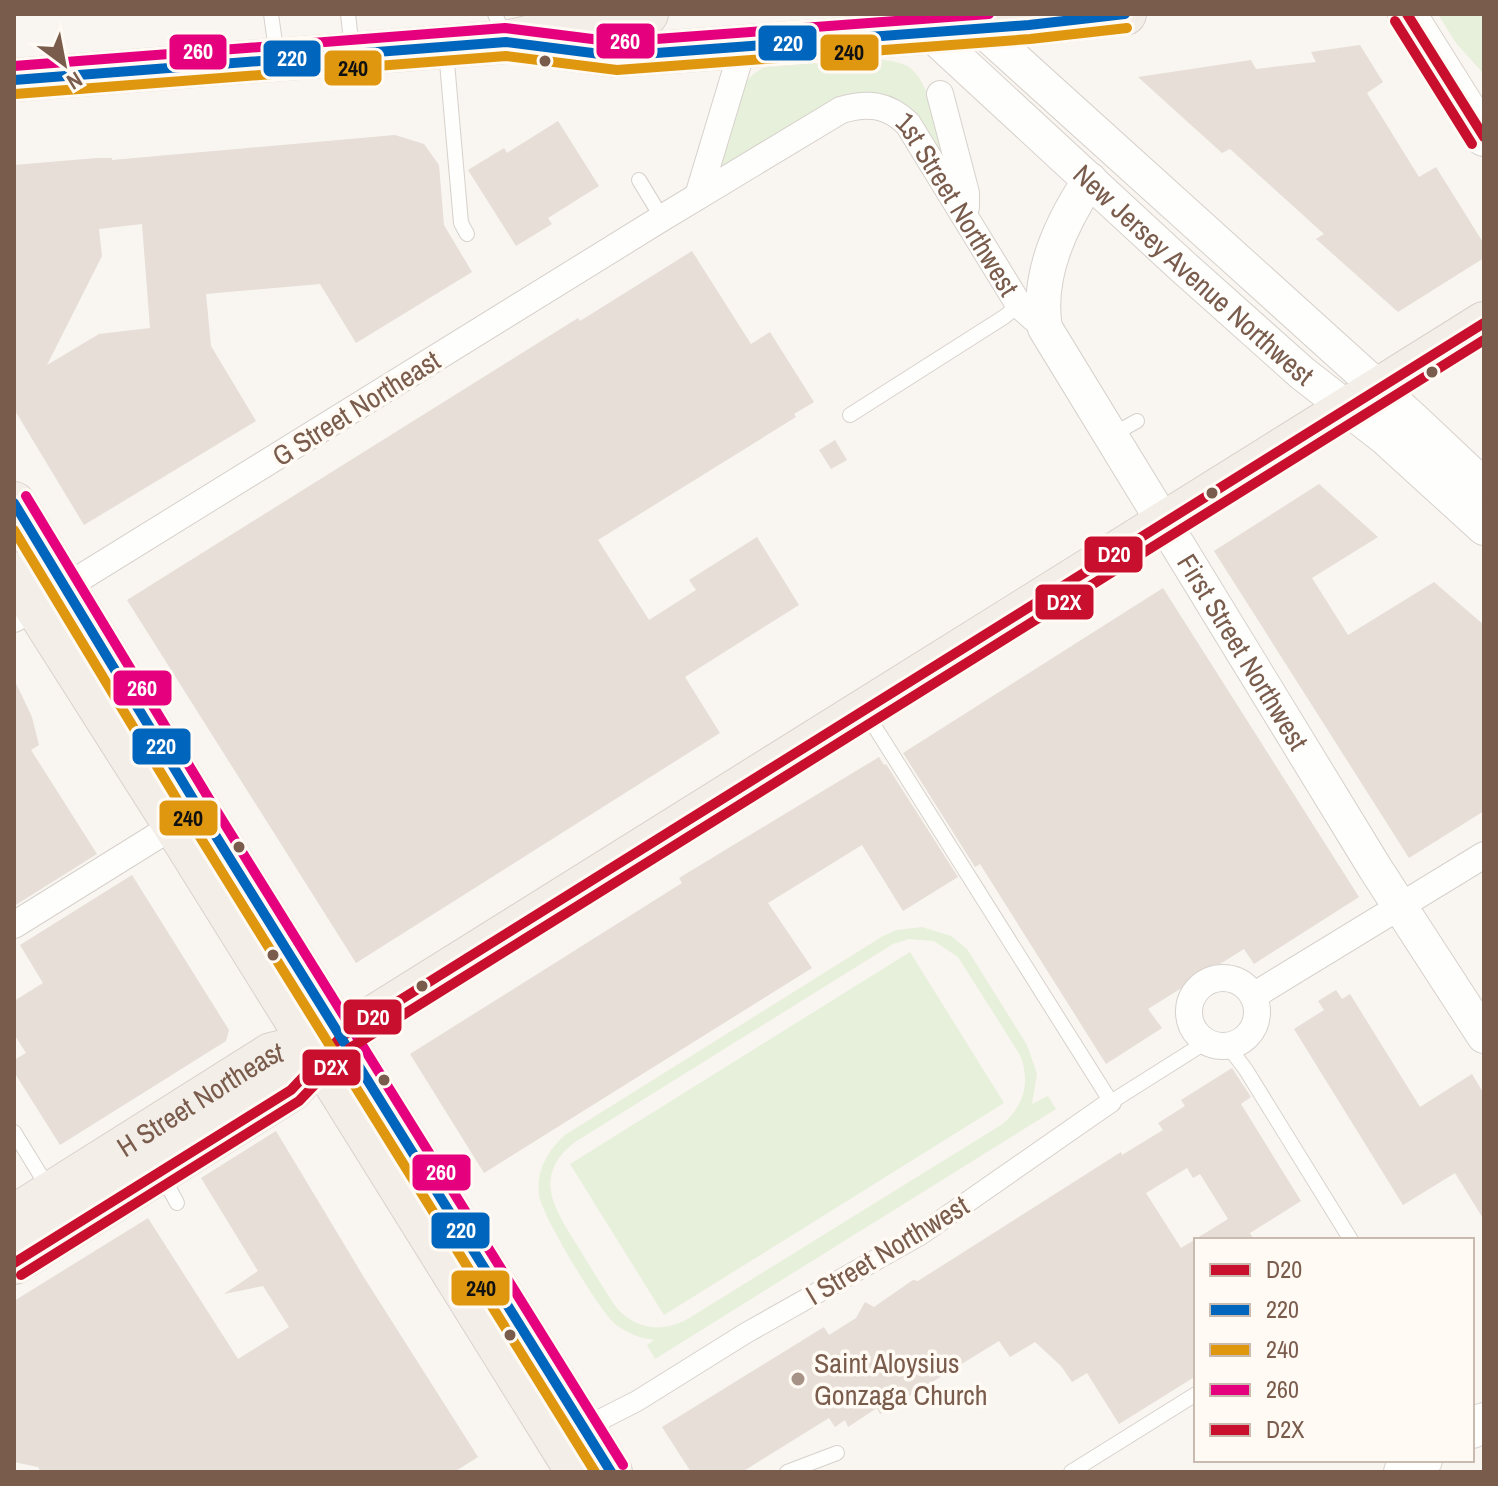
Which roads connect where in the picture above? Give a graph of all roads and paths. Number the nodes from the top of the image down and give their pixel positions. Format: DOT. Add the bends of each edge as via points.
graph roads {
  1 [pos="271,14"];
  2 [pos="539,14"];
  3 [pos="647,14"];
  4 [pos="1125,14"];
  5 [pos="1407,14"];
  6 [pos="946,23"];
  7 [pos="501,28"];
  8 [pos="350,34"];
  9 [pos="445,47"];
  10 [pos="743,47"];
  11 [pos="278,59"];
  12 [pos="14,80"];
  13 [pos="940,94"];
  14 [pos="856,106"];
  15 [pos="1484,137"];
  16 [pos="639,180"];
  17 [pos="1090,180"];
  18 [pos="698,196"];
  19 [pos="966,215"];
  20 [pos="662,218"];
  21 [pos="467,234"];
  22 [pos="1019,305"];
  23 [pos="1484,323"];
  24 [pos="1045,328"];
  25 [pos="1362,397"];
  26 [pos="850,415"];
  27 [pos="1484,486"];
  28 [pos="14,503"];
  29 [pos="1162,523"];
  30 [pos="1484,528"];
  31 [pos="32,597"];
  32 [pos="864,709"];
  33 [pos="187,817"];
  34 [pos="1481,863"];
  35 [pos="1400,906"];
  36 [pos="14,925"];
  37 [pos="1253,996"];
  38 [pos="1484,1036"];
  39 [pos="1217,1044"];
  40 [pos="323,1047"];
  41 [pos="1111,1102"];
  42 [pos="14,1132"];
  43 [pos="155,1164"];
  44 [pos="51,1193"];
  45 [pos="14,1216"];
  46 [pos="1350,1238"];
  47 [pos="14,1263"];
  48 [pos="1194,1395"];
  49 [pos="573,1447"];
  50 [pos="837,1453"];
  51 [pos="611,1472"];
  52 [pos="787,1472"];
  53 [pos="1071,1472"];
  1 -- 11 [label="lane"];
  2 -- 7 [label="street"];
  3 -- 7 [label="main road"];
  4 -- 6 [label="main road"];
  5 -- 15 [label="main road"];
  6 -- 10 [label="main road" via="871,36"];
  6 -- 17 [label="street, New Jersey Avenue Northwest"];
  6 -- 25 [label="street, New Jersey Avenue Northwest"];
  7 -- 9 [label="main road"];
  7 -- 10 [label="main road" via="616,56"];
  8 -- 9 [label="main road"];
  8 -- 11 [label="main road"];
  9 -- 21 [label="lane" via="461,223"];
  10 -- 18 [label="street"];
  11 -- 12 [label="main road"];
  13 -- 19 [label="street" via="966,193"];
  14 -- 18 [label="street, G Street Northeast"];
  14 -- 19 [label="street, 1st Street Northwest" via="879,106 899,115"];
  16 -- 20 [label="lane"];
  17 -- 24 [label="street, First Street Northwest" via="1071,208 1049,264 1042,298"];
  17 -- 25 [label="street, New Jersey Avenue Northwest" via="1302,373"];
  18 -- 20 [label="street, G Street Northeast"];
  19 -- 22 [label="street, 1st Street Northwest"];
  20 -- 31 [label="street, G Street Northeast"];
  22 -- 24 [label="street, 1st Street Northwest"];
  22 -- 26 [label="lane"];
  23 -- 25 [label="main road, H Street Northeast"];
  24 -- 29 [label="street, First Street Northwest" via="1123,429"];
  25 -- 27 [label="street, New Jersey Avenue Northwest"];
  25 -- 29 [label="main road, H Street Northeast"];
  25 -- 30 [label="street, New Jersey Avenue Northwest" via="1384,437"];
  28 -- 31 [label="main road"];
  29 -- 32 [label="main road, H Street Northeast"];
  29 -- 35 [label="street, First Street Northwest"];
  31 -- 33 [label="main road"];
  32 -- 40 [label="main road, H Street Northeast"];
  32 -- 41 [label="lane"];
  33 -- 36 [label="street"];
  33 -- 40 [label="main road"];
  34 -- 35 [label="street"];
  35 -- 37 [label="street"];
  35 -- 38 [label="street"];
  37 -- 39 [label="street, I Street Northwest" via="1254,1028 1238,1043"];
  37 -- 39 [label="street" via="1237,980 1225,978 1203,983 1195,992 1188,1014 1197,1035"];
  39 -- 41 [label="lane, I Street Northwest"];
  39 -- 46 [label="lane" via="1246,1070"];
  40 -- 43 [label="main road, H Street Northeast" via="271,1054"];
  40 -- 49 [label="main road" via="441,1226"];
  41 -- 49 [label="street, I Street Northwest" via="920,1235 746,1333"];
  42 -- 44 [label="lane"];
  43 -- 44 [label="main road, H Street Northeast"];
  43 -- 47 [label="main road, H Street Northeast"];
  44 -- 45 [label="main road, H Street Northeast"];
  48 -- 53 [label="lane"];
  49 -- 51 [label="main road"];
  50 -- 52 [label="lane"];
}
